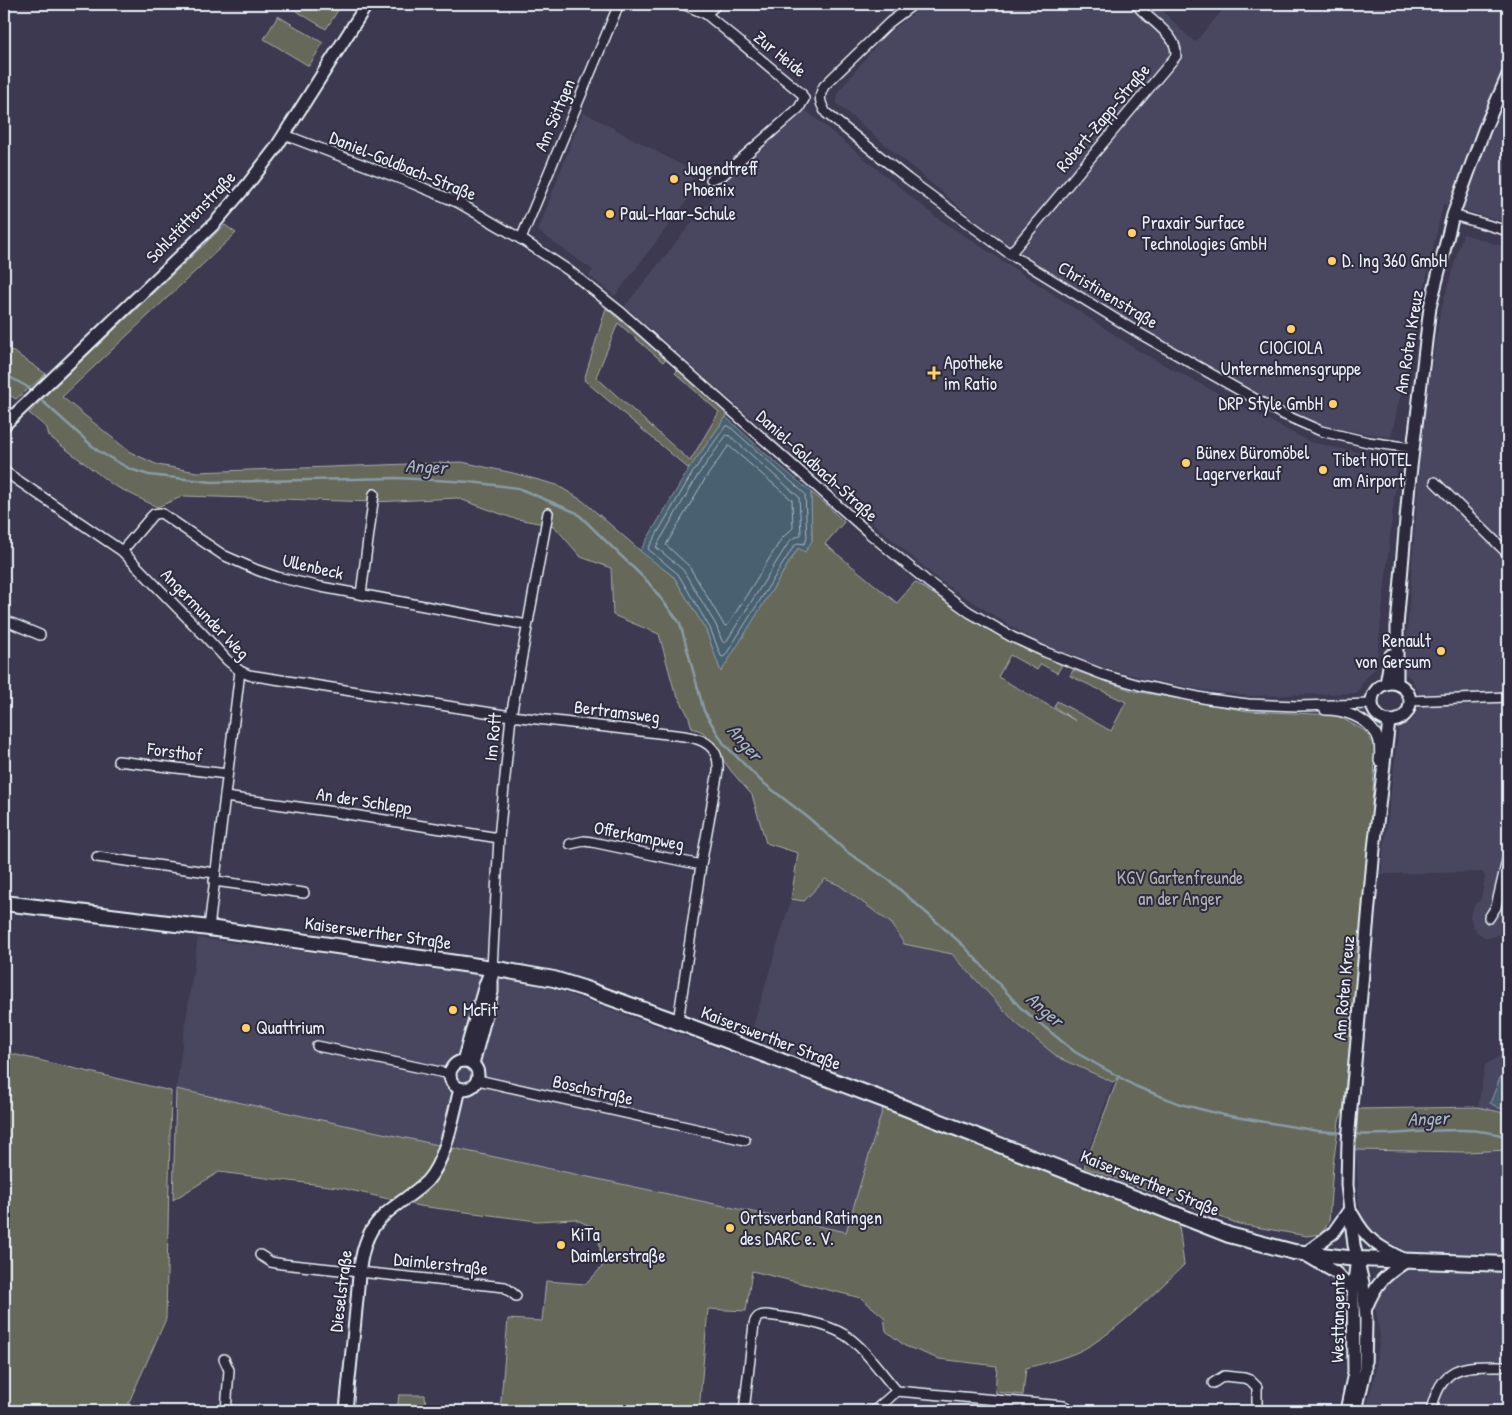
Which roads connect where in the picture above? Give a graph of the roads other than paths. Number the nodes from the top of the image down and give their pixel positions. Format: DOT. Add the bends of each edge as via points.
graph roads {
  1 [pos="367,4"];
  2 [pos="619,4"];
  3 [pos="683,4"];
  4 [pos="716,4"];
  5 [pos="914,4"];
  6 [pos="1136,4"];
  7 [pos="706,14"];
  8 [pos="1508,76"];
  9 [pos="804,99"];
  10 [pos="820,103"];
  11 [pos="285,135"];
  12 [pos="711,179"];
  13 [pos="1453,215"];
  14 [pos="1508,231"];
  15 [pos="521,239"];
  16 [pos="1010,254"];
  17 [pos="4,425"];
  18 [pos="1412,448"];
  19 [pos="4,471"];
  20 [pos="1435,482"];
  21 [pos="374,494"];
  22 [pos="548,513"];
  23 [pos="122,551"];
  24 [pos="1508,554"];
  25 [pos="361,594"];
  26 [pos="4,620"];
  27 [pos="528,625"];
  28 [pos="40,635"];
  29 [pos="240,671"];
  30 [pos="1391,684"];
  31 [pos="1508,698"];
  32 [pos="1410,701"];
  33 [pos="1372,704"];
  34 [pos="1298,706"];
  35 [pos="511,716"];
  36 [pos="1389,721"];
  37 [pos="118,761"];
  38 [pos="228,774"];
  39 [pos="224,797"];
  40 [pos="498,838"];
  41 [pos="570,844"];
  42 [pos="1374,849"];
  43 [pos="1508,856"];
  44 [pos="97,857"];
  45 [pos="701,865"];
  46 [pos="214,877"];
  47 [pos="304,893"];
  48 [pos="4,903"];
  49 [pos="1489,918"];
  50 [pos="209,928"];
  51 [pos="492,968"];
  52 [pos="678,1022"];
  53 [pos="317,1046"];
  54 [pos="468,1062"];
  55 [pos="450,1074"];
  56 [pos="478,1080"];
  57 [pos="460,1089"];
  58 [pos="745,1140"];
  59 [pos="1350,1209"];
  60 [pos="1304,1254"];
  61 [pos="260,1255"];
  62 [pos="1357,1259"];
  63 [pos="1407,1261"];
  64 [pos="1508,1264"];
  65 [pos="360,1273"];
  66 [pos="1353,1290"];
  67 [pos="516,1296"];
  68 [pos="1365,1310"];
  69 [pos="224,1359"];
  70 [pos="1508,1366"];
  71 [pos="1213,1383"];
  72 [pos="897,1391"];
  73 [pos="226,1411"];
  74 [pos="346,1411"];
  75 [pos="744,1411"];
  76 [pos="874,1411"];
  77 [pos="1073,1411"];
  78 [pos="1257,1411"];
  79 [pos="1346,1411"];
  80 [pos="1356,1411"];
  81 [pos="1431,1411"];
  1 -- 11 [label="street, Sohlstättenstraße"];
  2 -- 15 [label="street, Am Söttgen"];
  3 -- 7 [label="street, Zur Heide"];
  4 -- 7 [label="street"];
  5 -- 10 [label="street" via="890,22 824,86"];
  6 -- 16 [label="street, Robert-Zapp-Straße" via="1169,36 1176,56"];
  7 -- 9 [label="street, Zur Heide" via="801,92"];
  8 -- 13 [label="street, Am Roten Kreuz"];
  9 -- 10 [label="street"];
  9 -- 12 [label="street" via="799,108 733,166"];
  10 -- 16 [label="street, Christinenstraße" via="826,114 839,125"];
  11 -- 15 [label="street, Daniel-Goldbach-Straße" via="451,200"];
  11 -- 17 [label="street, Sohlstättenstraße" via="215,223"];
  13 -- 14 [label="street"];
  13 -- 18 [label="street, Am Roten Kreuz" via="1430,307"];
  15 -- 34 [label="street, Daniel-Goldbach-Straße" via="613,305 870,534 930,584 978,617 1045,652 1139,686 1208,699"];
  16 -- 18 [label="street, Christinenstraße" via="1137,332 1280,413 1320,431"];
  18 -- 30 [label="street, Am Roten Kreuz"];
  19 -- 23 [label="street, Angermunder Weg"];
  20 -- 24 [label="street"];
  21 -- 25 [label="street"];
  22 -- 27 [label="street, Im Rott"];
  23 -- 25 [label="street, Ullenbeck" via="154,514 161,513 223,555 252,568 296,582"];
  23 -- 29 [label="street, Angermunder Weg"];
  25 -- 27 [label="street, Ullenbeck"];
  26 -- 28 [label="street"];
  27 -- 35 [label="street, Im Rott"];
  29 -- 35 [label="street, Bertramsweg"];
  29 -- 38 [label="street, Angermunder Weg"];
  30 -- 32 [label="street" via="1406,690"];
  30 -- 33 [label="street" via="1377,689"];
  31 -- 32 [label="street"];
  32 -- 36 [label="street" via="1401,718"];
  33 -- 34 [label="street, Daniel-Goldbach-Straße"];
  33 -- 36 [label="street" via="1378,715"];
  34 -- 42 [label="street" via="1344,712 1364,722 1376,734 1380,751"];
  35 -- 40 [label="street, Im Rott"];
  35 -- 45 [label="street, Bertramsweg" via="704,740 717,757 718,765"];
  36 -- 42 [label="street, Am Roten Kreuz"];
  37 -- 38 [label="street, Forsthof"];
  38 -- 39 [label="street, Angermunder Weg"];
  39 -- 40 [label="street, An der Schlepp"];
  39 -- 46 [label="street, Angermunder Weg"];
  40 -- 51 [label="street, Im Rott"];
  41 -- 45 [label="street, Offerkampweg" via="592,842"];
  42 -- 59 [label="street, Am Roten Kreuz" via="1349,1121 1347,1185"];
  43 -- 49 [label="street" via="1496,907"];
  44 -- 46 [label="street"];
  45 -- 52 [label="street, Bertramsweg"];
  46 -- 47 [label="street"];
  46 -- 50 [label="street, Angermunder Weg"];
  48 -- 50 [label="main road, Kaiserswerther Straße"];
  50 -- 51 [label="main road, Kaiserswerther Straße"];
  51 -- 52 [label="main road, Kaiserswerther Straße" via="554,979"];
  51 -- 54 [label="street" via="492,992"];
  52 -- 60 [label="main road, Kaiserswerther Straße" via="1229,1235"];
  53 -- 55 [label="street"];
  54 -- 55 [label="street" via="454,1065"];
  54 -- 56 [label="street" via="478,1071"];
  55 -- 57 [label="street" via="452,1083"];
  56 -- 57 [label="street" via="472,1088"];
  56 -- 58 [label="street, Boschstraße"];
  57 -- 65 [label="street, Dieselstraße" via="437,1166 428,1180 375,1225 365,1243"];
  59 -- 60 [label="street" via="1330,1236"];
  59 -- 62 [label="street, Am Roten Kreuz"];
  59 -- 63 [label="street" via="1365,1235"];
  60 -- 62 [label="main road, Kaiserswerther Straße"];
  60 -- 66 [label="street" via="1336,1273"];
  61 -- 65 [label="street, Daimlerstraße" via="271,1262"];
  62 -- 63 [label="main road, Kaiserswerther Straße"];
  62 -- 66 [label="street, Westtangente"];
  62 -- 68 [label="street, Westtangente"];
  63 -- 64 [label="main road, Kaiserswerther Straße"];
  63 -- 68 [label="street" via="1375,1287"];
  65 -- 67 [label="street, Daimlerstraße" via="505,1287"];
  65 -- 74 [label="street, Dieselstraße"];
  66 -- 79 [label="street, Westtangente" via="1354,1373"];
  68 -- 80 [label="street, Westtangente" via="1365,1372"];
  69 -- 73 [label="street" via="230,1370"];
  70 -- 81 [label="street" via="1468,1366 1450,1374 1441,1384"];
  71 -- 78 [label="street" via="1224,1376 1250,1380 1258,1387"];
  72 -- 75 [label="street" via="858,1346 843,1334 821,1325 762,1315 754,1324"];
  72 -- 76 [label="street"];
  72 -- 77 [label="street" via="1064,1406"];
}
